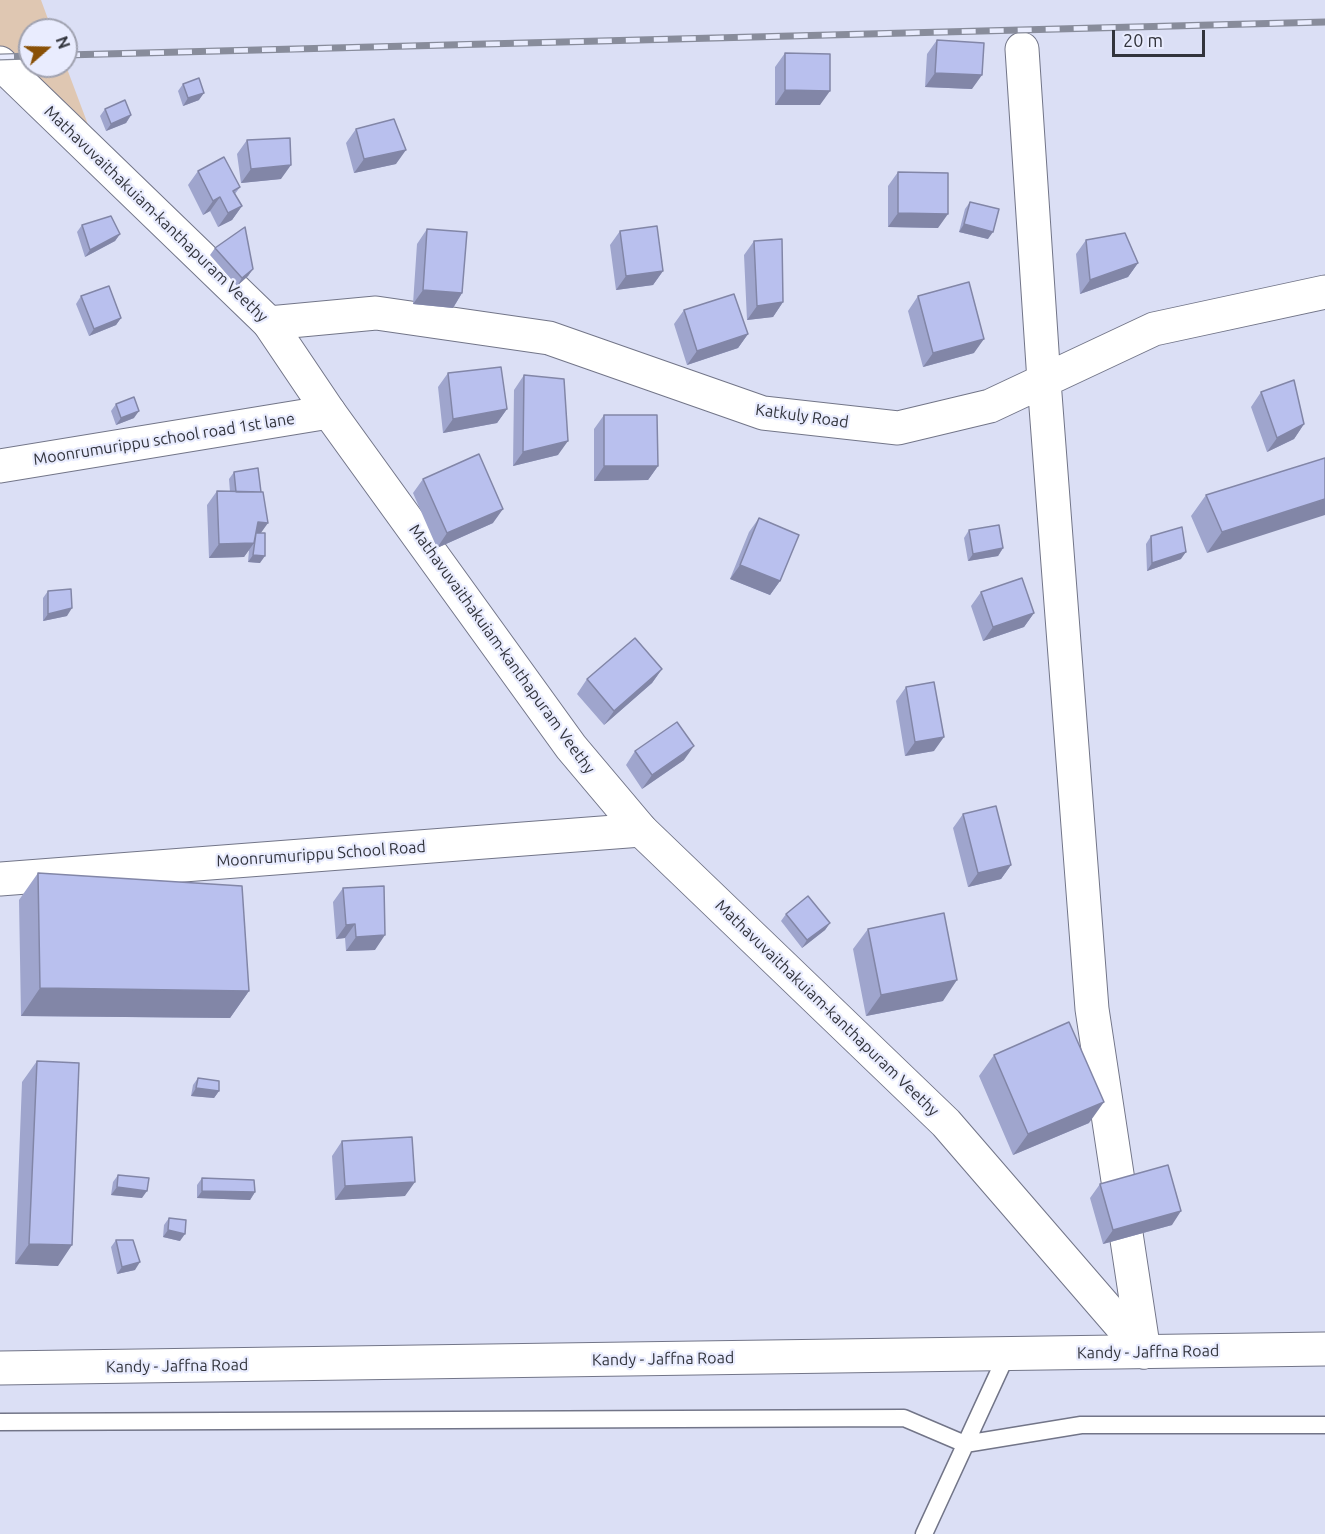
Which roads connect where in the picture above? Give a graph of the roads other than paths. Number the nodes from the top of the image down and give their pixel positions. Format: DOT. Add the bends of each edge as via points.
graph roads {
  1 [pos="1022,49"];
  2 [pos="0,63"];
  3 [pos="1325,292"];
  4 [pos="269,323"];
  5 [pos="1044,381"];
  6 [pos="329,412"];
  7 [pos="0,466"];
  8 [pos="641,830"];
  9 [pos="0,879"];
  10 [pos="1325,1349"];
  11 [pos="1144,1352"];
  12 [pos="1007,1354"];
  13 [pos="0,1368"];
  14 [pos="0,1422"];
  15 [pos="1325,1425"];
  16 [pos="965,1444"];
  17 [pos="924,1534"];
  1 -- 5 [label="main road"];
  2 -- 4 [label="main road, Mathavuvaithakuiam-kanthapuram Veethy"];
  3 -- 5 [label="main road, Katkuly Road" via="1155,329"];
  4 -- 5 [label="main road, Katkuly Road" via="376,313 549,338 763,413 898,428 990,406"];
  4 -- 6 [label="main road, Mathavuvaithakuiam-kanthapuram Veethy"];
  5 -- 11 [label="main road" via="1092,1009"];
  6 -- 7 [label="main road, Moonrumurippu school road 1st lane"];
  6 -- 8 [label="main road, Mathavuvaithakuiam-kanthapuram Veethy" via="571,747"];
  8 -- 9 [label="main road, Moonrumurippu School Road"];
  8 -- 11 [label="main road, Mathavuvaithakuiam-kanthapuram Veethy" via="946,1123"];
  10 -- 11 [label="main road, Kandy - Jaffna Road"];
  11 -- 12 [label="main road, Kandy - Jaffna Road"];
  12 -- 13 [label="main road, Kandy - Jaffna Road"];
  12 -- 16 [label="lane"];
  14 -- 16 [label="lane" via="904,1418"];
  15 -- 16 [label="lane" via="1081,1425"];
  16 -- 17 [label="lane"];
}
